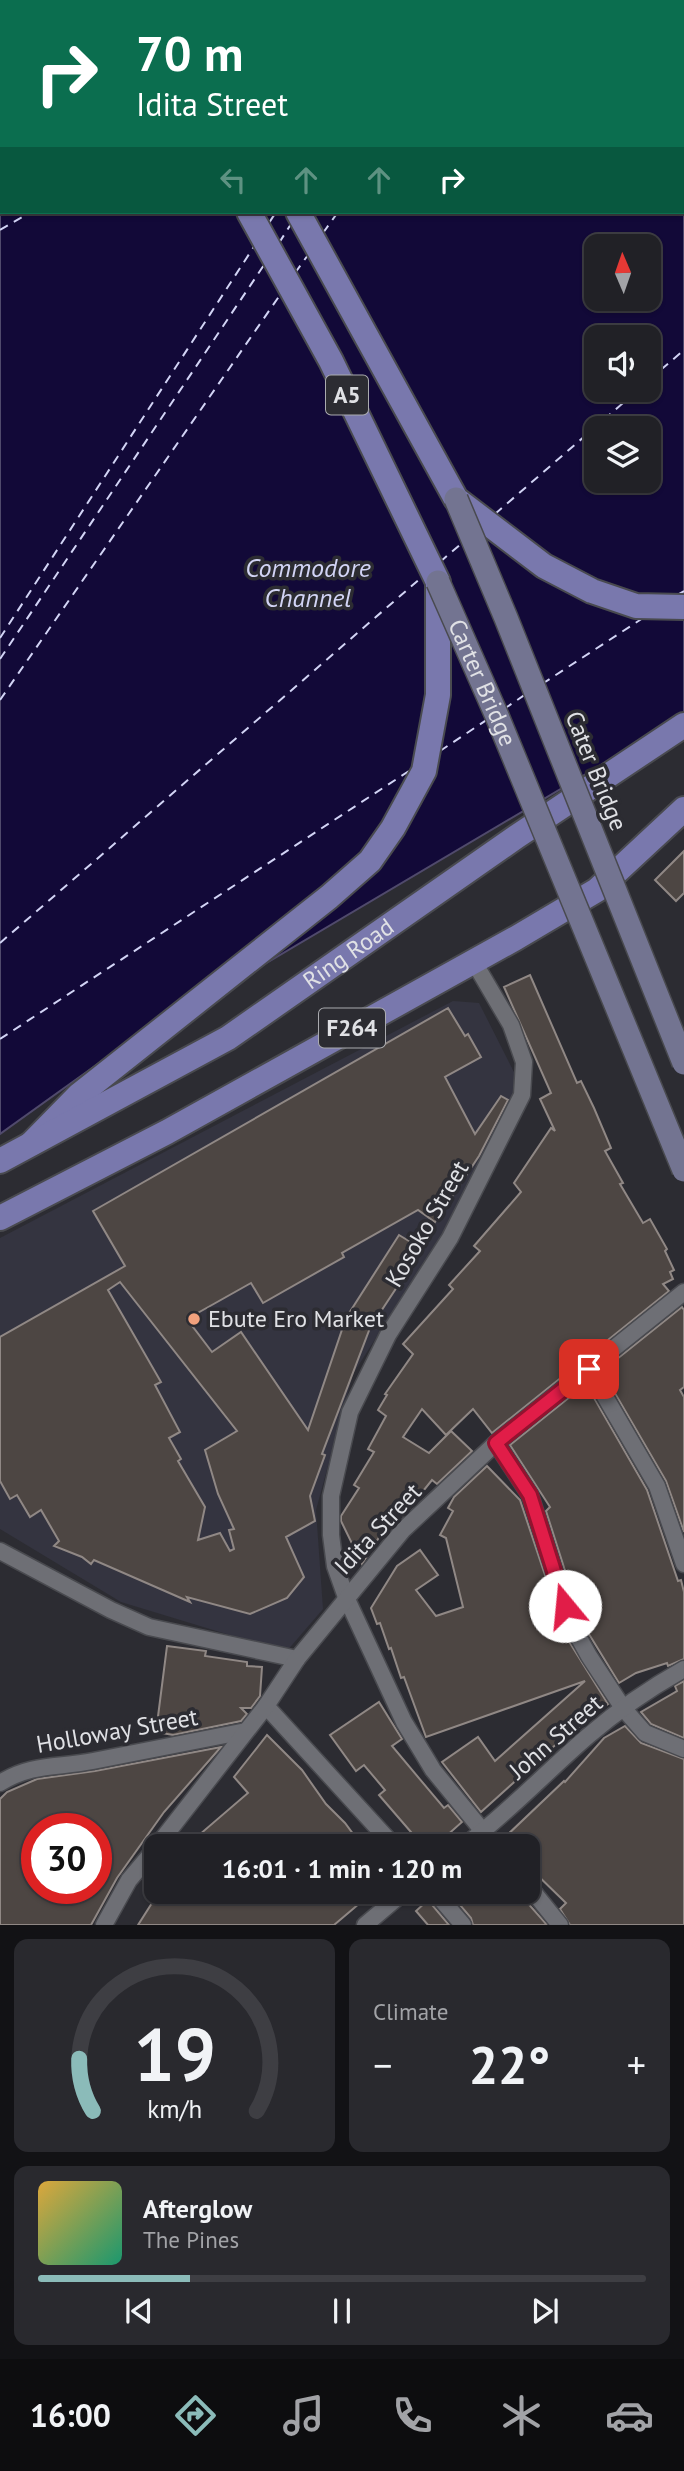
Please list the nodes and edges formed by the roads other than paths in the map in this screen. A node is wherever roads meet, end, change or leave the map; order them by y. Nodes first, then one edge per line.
1 (250, 214) edge
2 (299, 214) edge
3 (456, 499) junction
4 (438, 582) junction
5 (684, 607) edge
6 (684, 725) edge
7 (684, 809) edge
8 (474, 962) junction
9 (684, 1063) edge
10 (32, 1143) junction
11 (0, 1161) edge
12 (684, 1170) edge
13 (0, 1218) edge
14 (684, 1292) edge
15 (589, 1369) junction
16 (496, 1443) junction
17 (0, 1551) edge
18 (684, 1564) edge
19 (346, 1597) junction
20 (297, 1659) junction
21 (684, 1669) edge
22 (266, 1706) junction
23 (623, 1708) junction
24 (246, 1731) junction
25 (684, 1749) edge
26 (0, 1783) edge
27 (483, 1832) junction
28 (167, 1834) edge
29 (383, 1834) edge
30 (480, 1834) edge
31 (144, 1862) edge
32 (540, 1900) edge
33 (390, 1904) edge
34 (445, 1904) edge
35 (104, 1925) edge
36 (365, 1925) edge
37 (463, 1925) edge
38 (560, 1925) edge

1 - 4 main road, Carter Bridge / A5
2 - 3 main road, A5
3 - 5 main road
3 - 9 main road, Cater Bridge / A5, bridge
4 - 10 main road
4 - 12 main road, Carter Bridge / A5, bridge
6 - 10 main road, Ring Road / F264
7 - 8 main road, F264
8 - 13 main road, F264
8 - 19 street, Kosoko Street
10 - 11 main road, Ring Road / F264
14 - 15 street, Idita Street
15 - 16 street, Idita Street
15 - 18 street
16 - 19 street, Idita Street
16 - 23 street
17 - 20 street
19 - 20 street, Idita Street
19 - 27 street, Kosoko Street
20 - 22 street, Idita Street
21 - 23 street, John Street
22 - 24 street, Idita Street
22 - 29 street
23 - 25 street
23 - 27 street, John Street
24 - 26 street, Holloway Street
24 - 28 street, Idita Street
27 - 30 street, John Street
31 - 35 street, Idita Street
32 - 38 street
33 - 36 street
34 - 37 street

